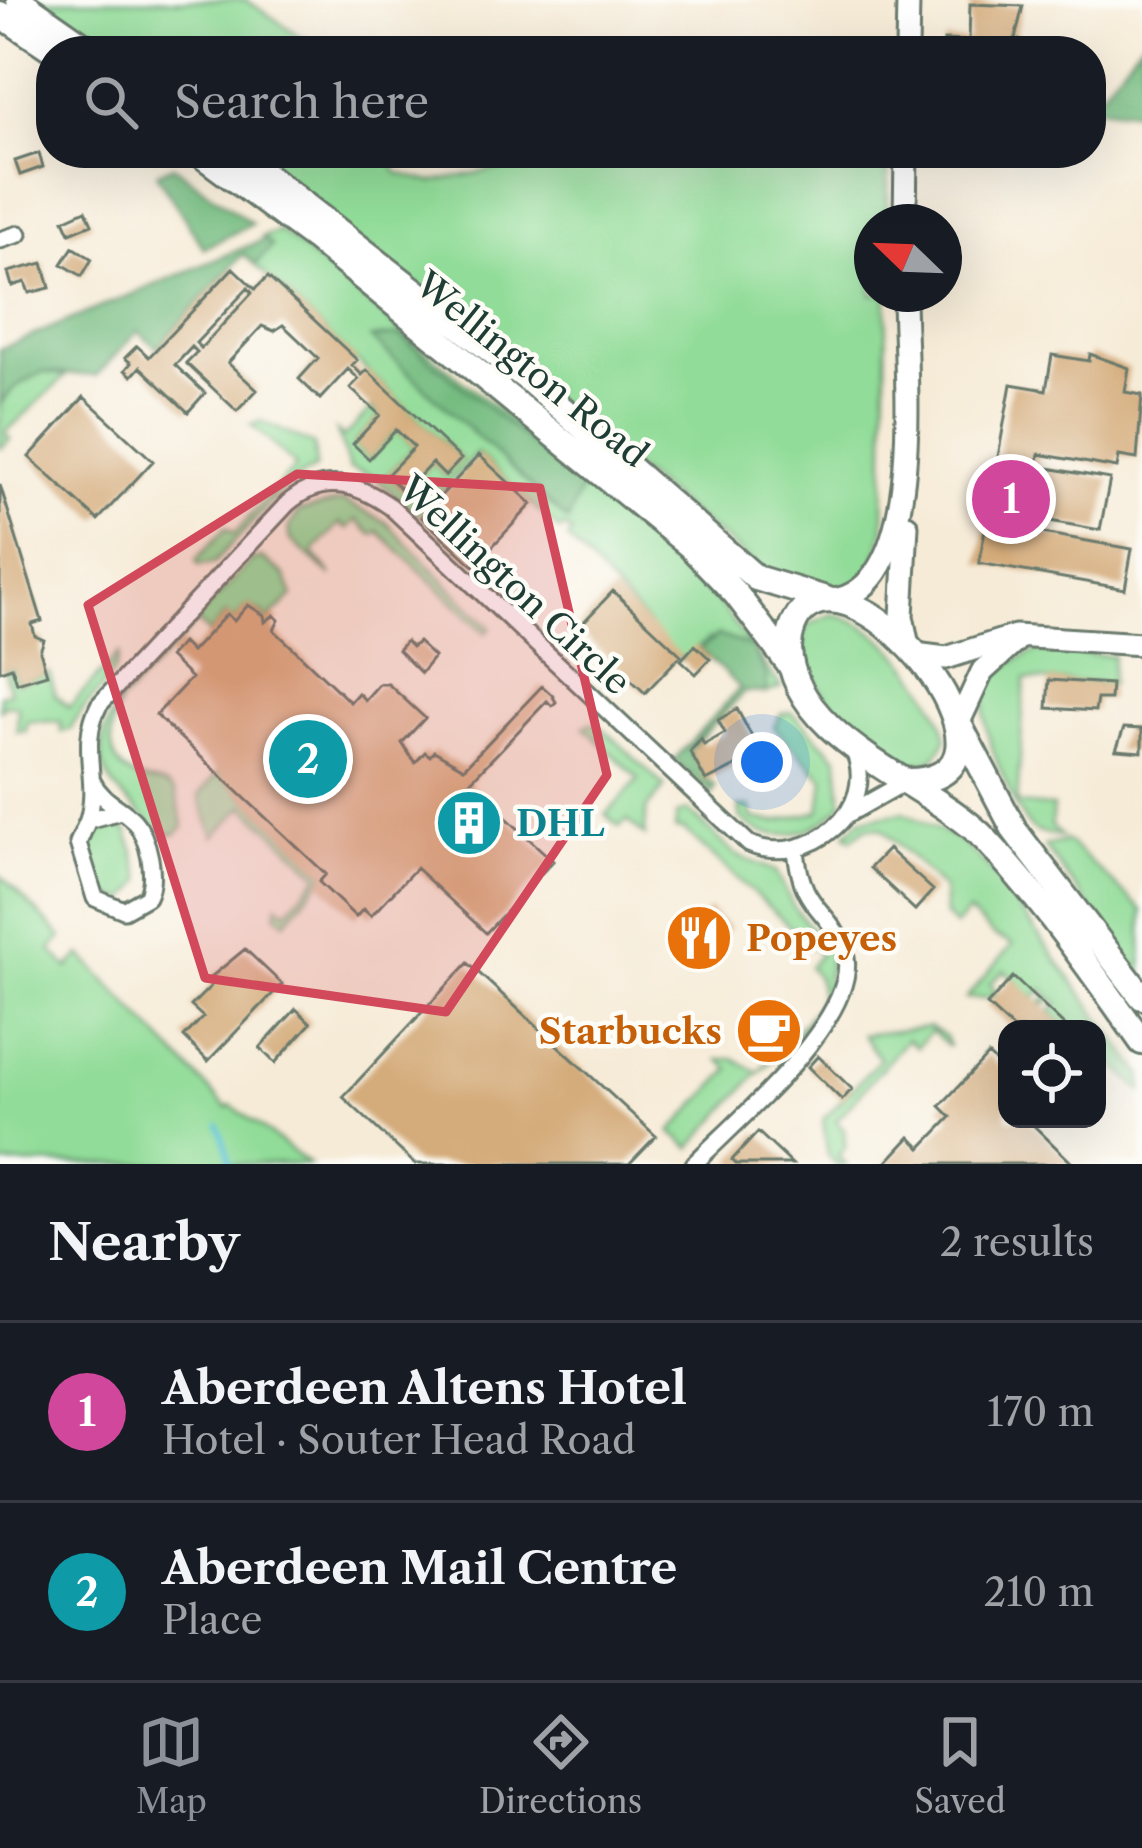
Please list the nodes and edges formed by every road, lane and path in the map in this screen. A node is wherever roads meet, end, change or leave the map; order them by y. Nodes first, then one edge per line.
1 (19, 0) edge
2 (908, 0) edge
3 (0, 14) edge
4 (71, 36) edge
5 (907, 36) edge
6 (36, 38) edge
7 (219, 168) edge
8 (257, 168) edge
9 (906, 168) edge
10 (905, 204) edge
11 (19, 234) dead end
12 (0, 240) edge
13 (904, 312) edge
14 (902, 496) junction
15 (831, 600) junction
16 (1026, 637) junction
17 (1142, 644) edge
18 (911, 650) junction
19 (793, 670) junction
20 (960, 724) junction
21 (851, 745) junction
22 (91, 778) junction
23 (908, 782) junction
24 (117, 812) junction
25 (848, 814) junction
26 (88, 820) junction
27 (796, 850) junction
28 (1142, 997) edge
29 (1142, 1042) edge
30 (694, 1164) edge

1 - 4 main road
2 - 5 street
3 - 6 main road
7 - 19 main road, Wellington Road
8 - 15 main road, Wellington Road
9 - 10 street
11 - 12 street
13 - 14 street
14 - 15 street
14 - 18 street
15 - 18 main road, Wellington Road
15 - 19 main road
16 - 17 street
16 - 18 street
16 - 20 street
18 - 20 main road
19 - 21 main road, Wellington Road
20 - 23 main road
20 - 28 main road
21 - 23 main road, Wellington Road
21 - 25 street
22 - 24 street
22 - 26 street, Wellington Circle
22 - 27 street, Wellington Circle
23 - 25 street
23 - 29 main road
24 - 26 street
24 - 26 street
25 - 27 street
27 - 30 street

